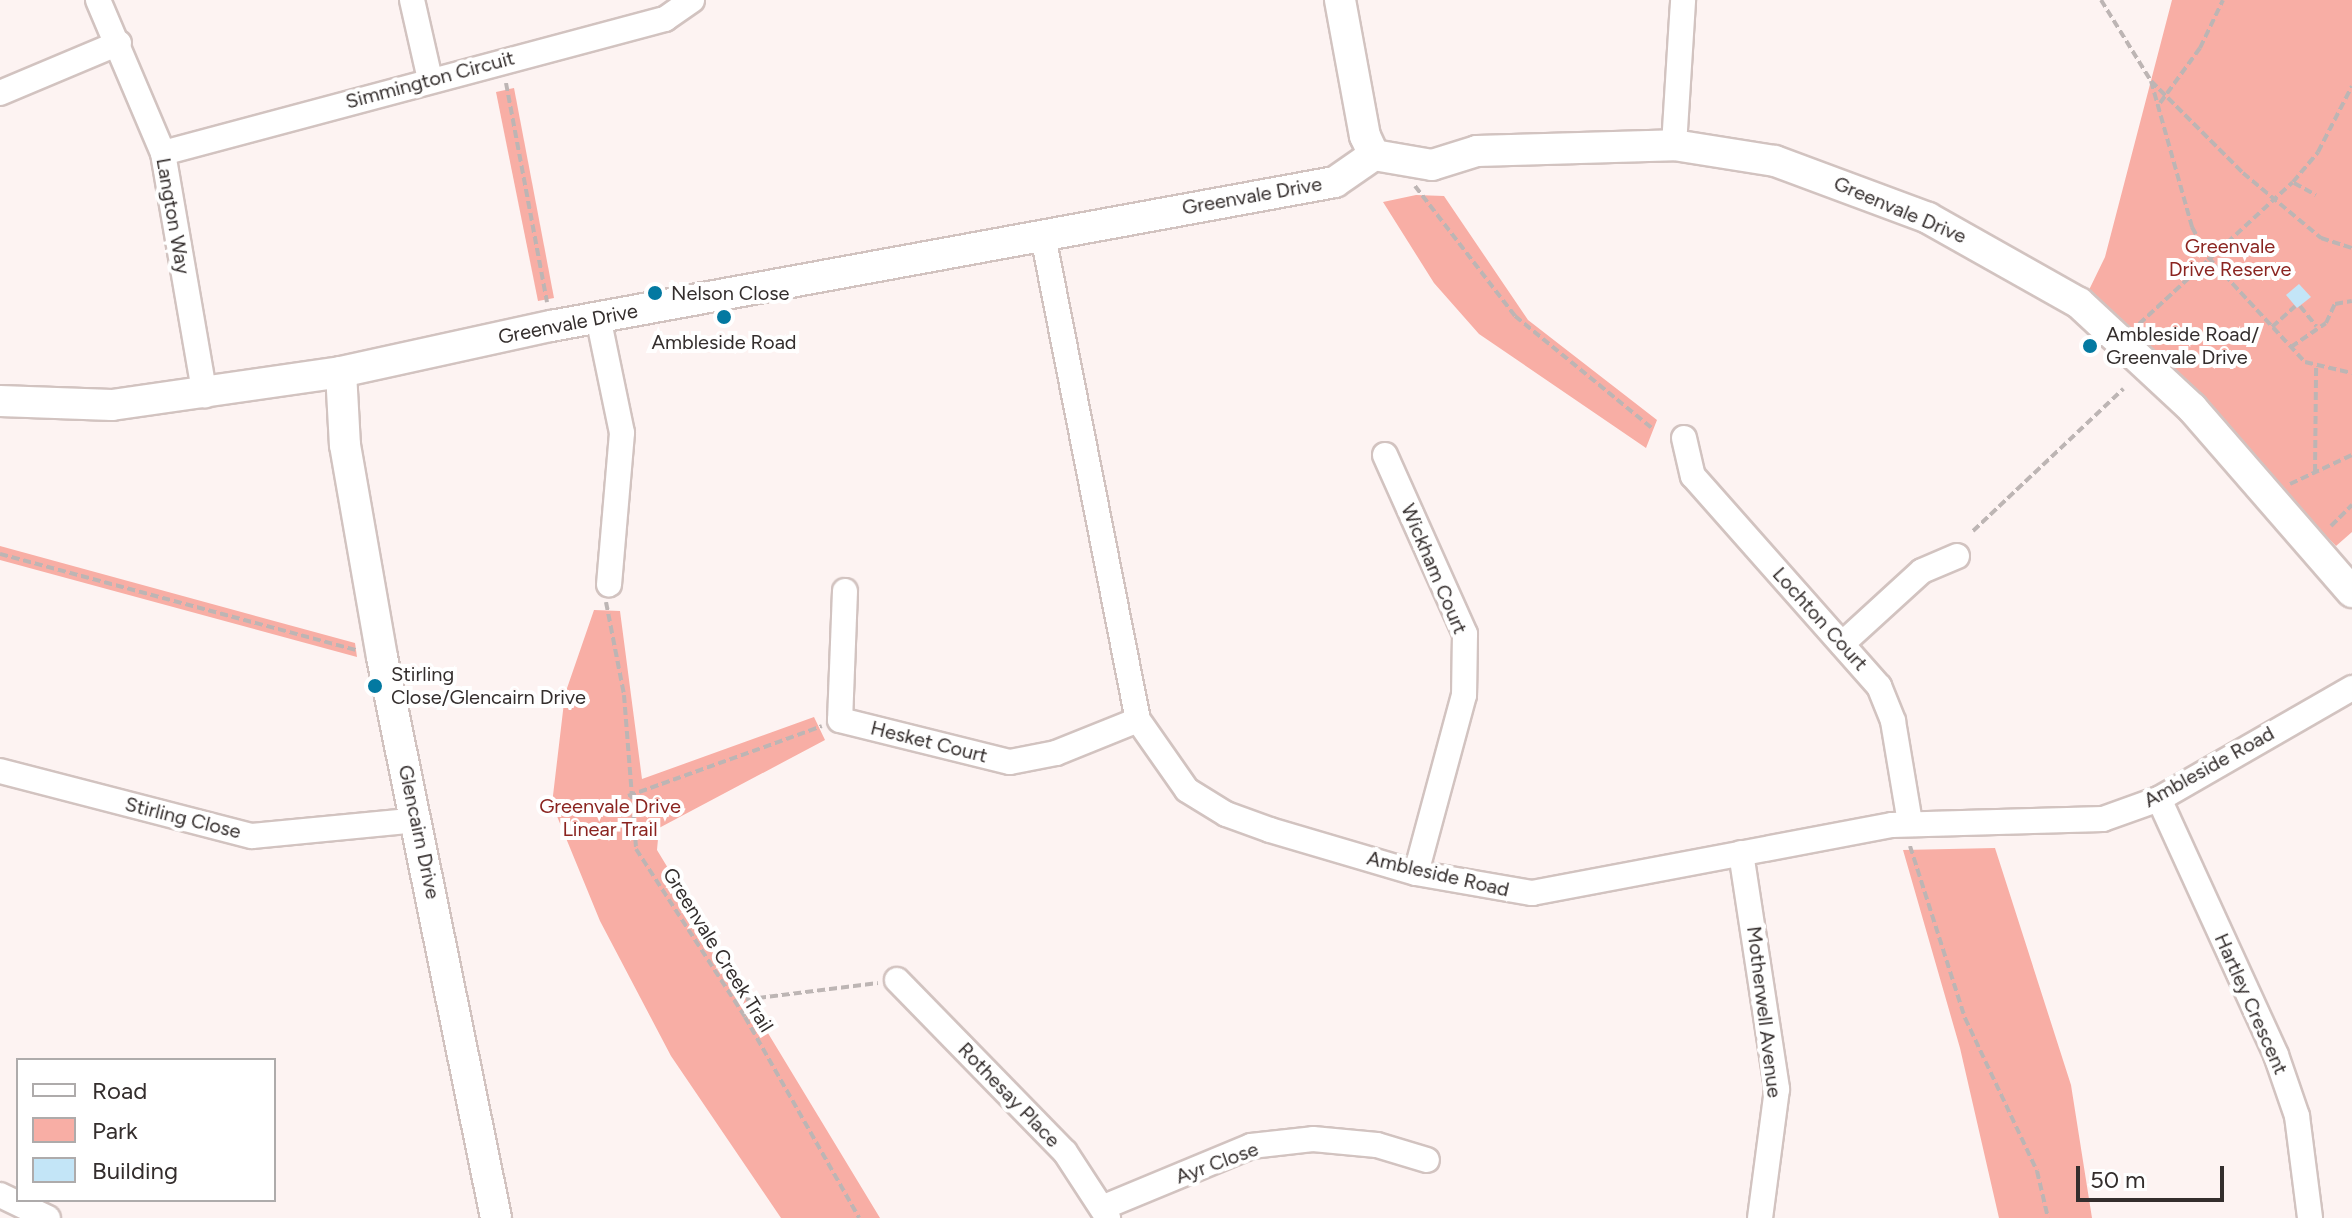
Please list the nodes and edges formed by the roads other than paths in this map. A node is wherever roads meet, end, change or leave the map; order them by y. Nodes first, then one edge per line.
1 (98, 0) edge
2 (412, 0) edge
3 (692, 0) edge
4 (1340, 0) edge
5 (1683, 0) edge
6 (119, 43) junction
7 (430, 79) junction
8 (0, 93) edge
9 (1674, 145) junction
10 (163, 153) junction
11 (1374, 155) junction
12 (1043, 236) junction
13 (598, 317) junction
14 (331, 374) junction
15 (205, 395) junction
16 (0, 401) edge
17 (1684, 438) dead end
18 (1385, 455) dead end
19 (1957, 556) dead end
20 (609, 584) road end
21 (845, 591) dead end
22 (2352, 592) edge
23 (1842, 644) junction
24 (2347, 687) edge
25 (1138, 720) junction
26 (0, 771) edge
27 (2159, 799) junction
28 (417, 820) junction
29 (1908, 830) junction
30 (1741, 853) junction
31 (1416, 873) junction
32 (897, 980) road end
33 (1427, 1160) dead end
34 (0, 1195) edge
35 (1106, 1212) edge
36 (48, 1218) edge
37 (496, 1218) edge
38 (1760, 1218) edge
39 (2310, 1218) edge

1 - 6 street, Langton Way
2 - 7 street
3 - 7 street, Simmington Circuit
4 - 11 street
5 - 9 street
6 - 8 street
6 - 10 street, Langton Way
7 - 10 street, Simmington Circuit
9 - 11 street, Greenvale Drive
9 - 22 street, Greenvale Drive
10 - 15 street, Langton Way
11 - 12 street, Greenvale Drive
12 - 13 street, Greenvale Drive
12 - 25 street, Ambleside Road
13 - 14 street, Greenvale Drive
13 - 20 street
14 - 15 street, Greenvale Drive
14 - 28 street, Glencairn Drive
15 - 16 street, Greenvale Drive
17 - 23 street, Lochton Court
18 - 31 street, Wickham Court
19 - 23 street
21 - 25 street, Hesket Court
23 - 29 street, Lochton Court
24 - 27 street, Ambleside Road
25 - 31 street, Ambleside Road
26 - 28 street, Stirling Close
27 - 29 street, Ambleside Road
27 - 39 street, Hartley Crescent
28 - 37 street, Glencairn Drive
29 - 30 street, Ambleside Road
30 - 31 street, Ambleside Road
30 - 38 street, Motherwell Avenue
32 - 35 street, Rothesay Place
33 - 35 street, Ayr Close
34 - 36 street

